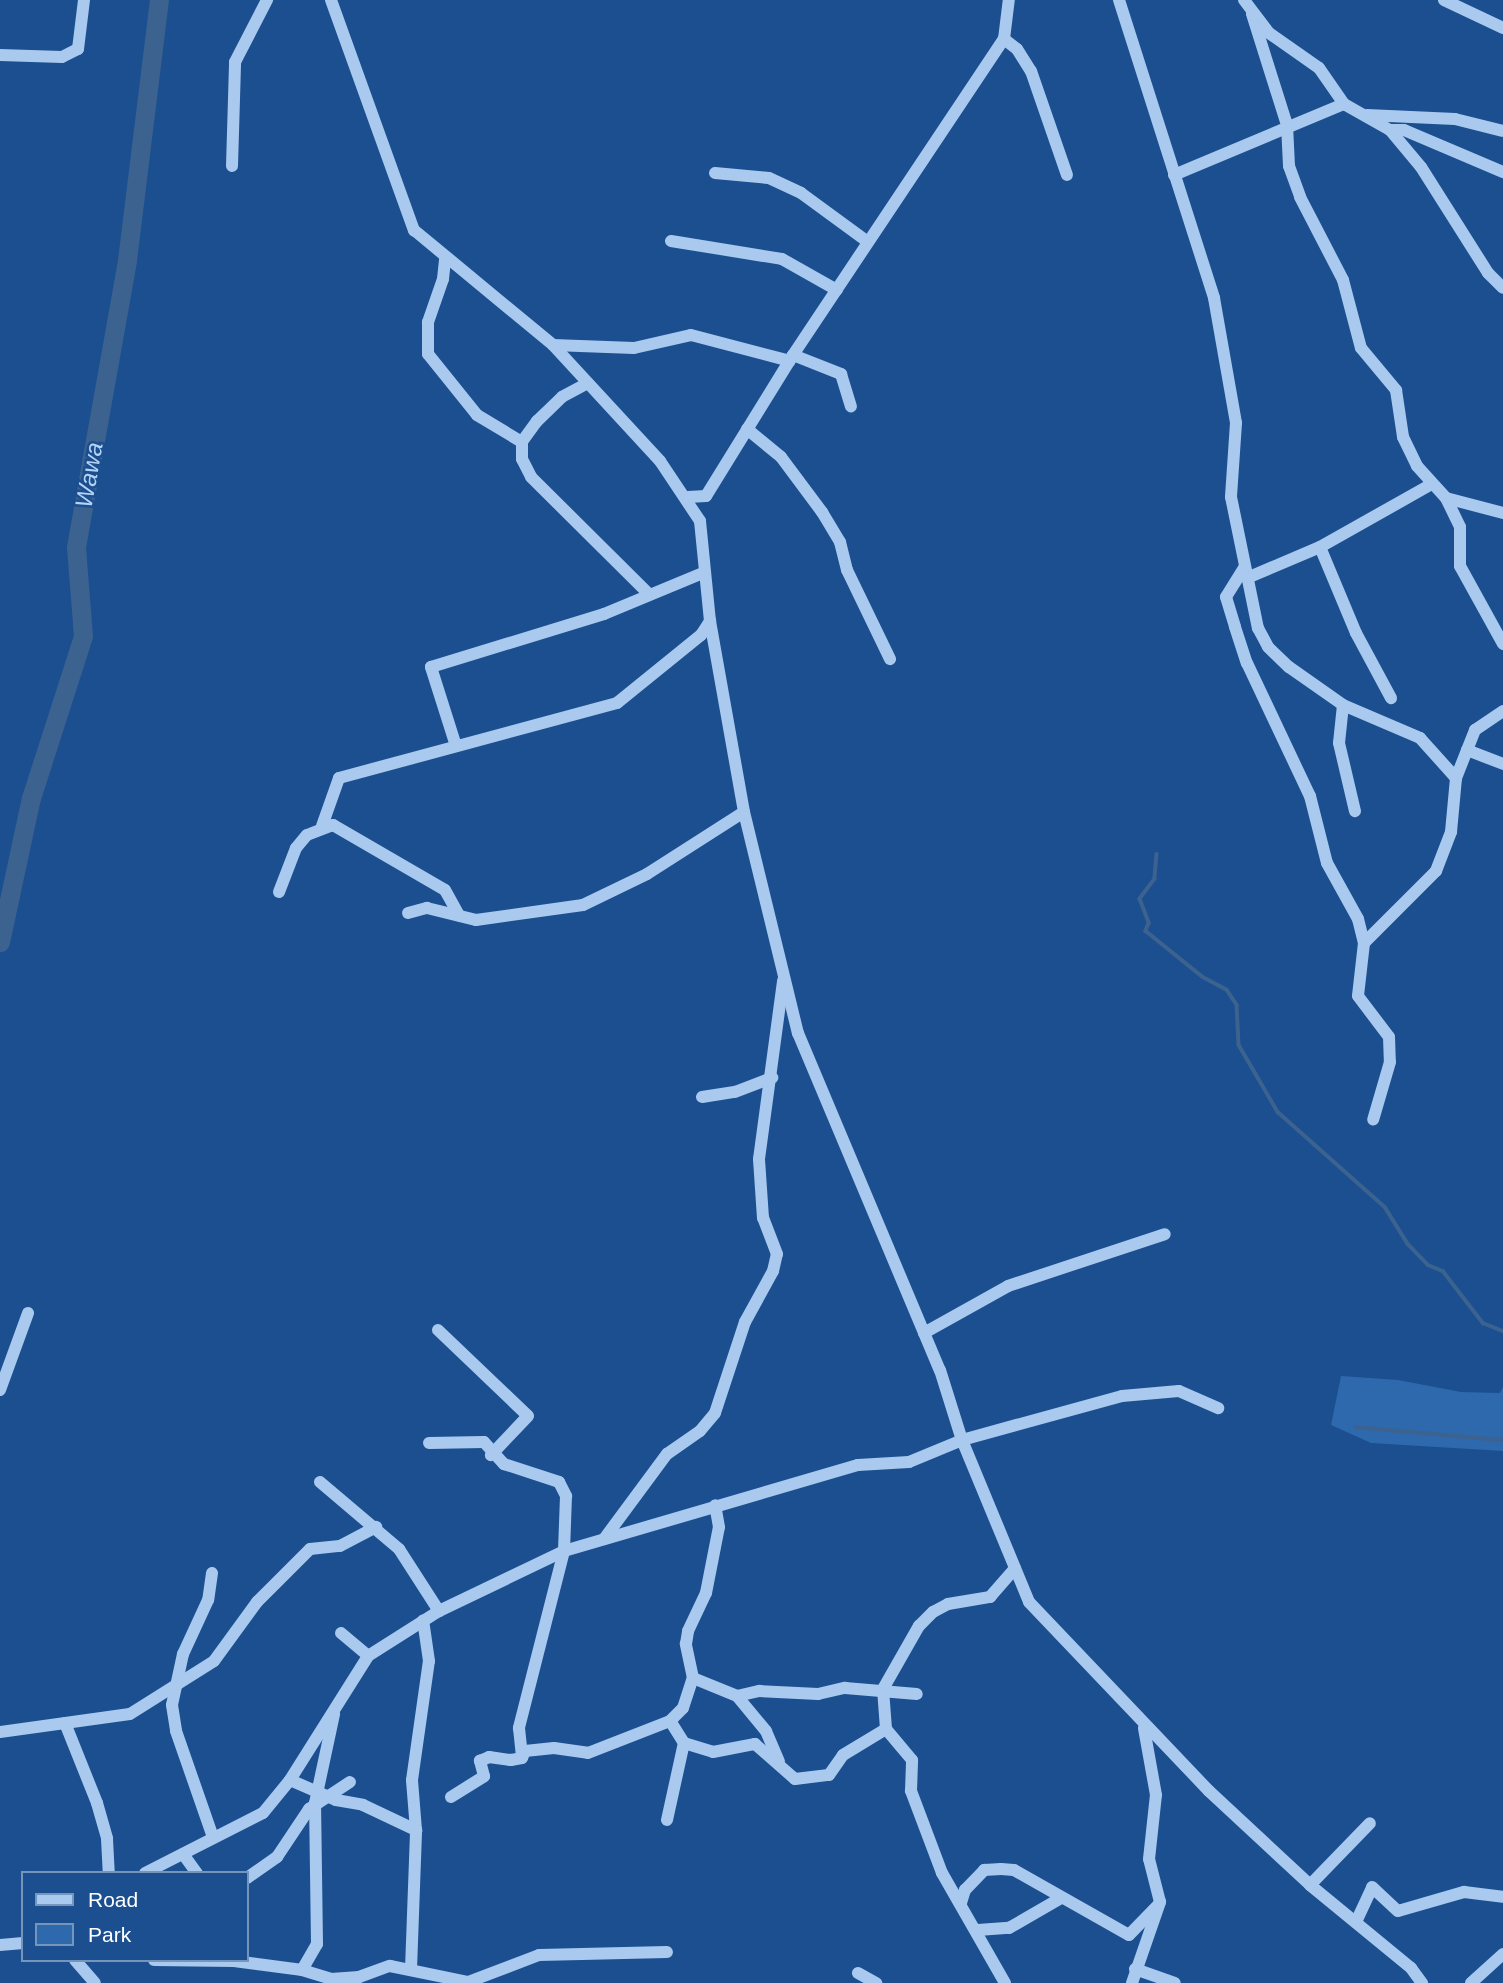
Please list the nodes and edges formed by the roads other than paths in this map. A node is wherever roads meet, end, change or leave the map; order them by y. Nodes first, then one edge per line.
1 (84, 0) edge
2 (267, 0) edge
3 (331, 0) edge
4 (1009, 0) edge
5 (1119, 0) edge
6 (1244, 0) edge
7 (1444, 0) edge
8 (1252, 14) junction
9 (1503, 28) edge
10 (1004, 39) junction
11 (0, 55) edge
12 (1344, 104) junction
13 (1367, 115) junction
14 (1287, 125) junction
15 (1390, 130) junction
16 (1503, 131) edge
17 (232, 166) dead end
18 (1503, 172) edge
19 (715, 173) dead end
20 (1067, 175) dead end
21 (1174, 175) junction
22 (671, 241) dead end
23 (868, 242) junction
24 (445, 260) junction
25 (1503, 288) edge
26 (837, 290) junction
27 (553, 345) junction
28 (792, 358) junction
29 (586, 384) junction
30 (850, 407) dead end
31 (747, 429) junction
32 (522, 442) junction
33 (1430, 485) junction
34 (706, 496) junction
35 (688, 497) junction
36 (1446, 498) junction
37 (1503, 513) edge
38 (700, 522) junction
39 (1320, 547) junction
40 (703, 573) junction
41 (1245, 573) junction
42 (649, 594) junction
43 (710, 621) junction
44 (1503, 645) edge
45 (890, 659) dead end
46 (1391, 698) dead end
47 (1343, 705) junction
48 (1503, 711) edge
49 (456, 746) junction
50 (1467, 750) junction
51 (1503, 764) edge
52 (1455, 778) junction
53 (1355, 811) dead end
54 (744, 812) junction
55 (322, 826) junction
56 (279, 892) dead end
57 (408, 914) dead end
58 (459, 915) junction
59 (1364, 943) junction
60 (784, 975) junction
61 (772, 1077) junction
62 (702, 1097) dead end
63 (1373, 1120) dead end
64 (1165, 1234) dead end
65 (28, 1313) dead end
66 (438, 1330) dead end
67 (924, 1333) junction
68 (0, 1390) edge
69 (1218, 1408) dead end
70 (962, 1440) junction
71 (429, 1443) dead end
72 (491, 1455) junction
73 (320, 1482) dead end
74 (715, 1505) junction
75 (376, 1527) junction
76 (603, 1539) junction
77 (564, 1551) junction
78 (1015, 1568) junction
79 (212, 1573) dead end
80 (439, 1611) junction
81 (423, 1620) junction
82 (341, 1633) dead end
83 (368, 1656) junction
84 (693, 1678) junction
85 (174, 1689) junction
86 (883, 1689) junction
87 (917, 1694) dead end
88 (737, 1696) junction
89 (334, 1710) junction
90 (670, 1721) junction
91 (65, 1723) junction
92 (1144, 1727) junction
93 (886, 1729) junction
94 (0, 1732) edge
95 (684, 1743) junction
96 (1160, 1743) junction
97 (522, 1758) junction
98 (1151, 1763) junction
99 (782, 1768) junction
100 (290, 1780) junction
101 (351, 1782) dead end
102 (320, 1797) junction
103 (451, 1797) dead end
104 (667, 1819) dead end
105 (1370, 1823) dead end
106 (416, 1830) junction
107 (213, 1837) junction
108 (183, 1854) junction
109 (109, 1871) edge
110 (149, 1871) edge
111 (196, 1871) edge
112 (248, 1877) edge
113 (1310, 1885) junction
114 (1503, 1897) edge
115 (1061, 1898) junction
116 (1160, 1902) junction
117 (961, 1903) junction
118 (1356, 1922) junction
119 (978, 1930) junction
120 (21, 1943) edge
121 (0, 1945) edge
122 (667, 1952) dead end
123 (1503, 1954) edge
124 (77, 1962) edge
125 (242, 1962) edge
126 (411, 1969) junction
127 (1135, 1969) junction
128 (302, 1970) junction
129 (858, 1973) dead end
130 (95, 1983) edge
131 (876, 1983) edge
132 (1005, 1983) edge
133 (1132, 1983) edge
134 (1175, 1983) edge
135 (1422, 1983) edge
136 (1471, 1983) edge

1 - 11 street
2 - 17 street
3 - 24 street
4 - 10 street
5 - 21 street
6 - 8 street
7 - 9 street
8 - 12 street
8 - 14 street
10 - 20 street
10 - 23 street
12 - 13 street
12 - 14 street
13 - 15 street
13 - 16 street
14 - 21 street
14 - 33 street
15 - 18 street
15 - 25 street
19 - 23 street
21 - 41 street
22 - 26 street
23 - 26 street
24 - 27 street
24 - 32 street
26 - 28 street
27 - 28 street
27 - 29 street
28 - 30 street
28 - 31 street
29 - 32 street
29 - 35 street
31 - 34 street
31 - 45 street
32 - 42 street
33 - 36 street
33 - 39 street
34 - 35 street
34 - 38 street
35 - 38 street
36 - 37 street
36 - 44 street
38 - 40 street
39 - 41 street
39 - 46 street
40 - 42 street
40 - 43 street
41 - 47 street
41 - 59 street
42 - 49 street
43 - 49 street
43 - 54 street
47 - 52 street
47 - 53 street
48 - 50 street
49 - 55 street
50 - 51 street
50 - 52 street
52 - 59 street
54 - 58 street
54 - 60 street
55 - 56 street
55 - 58 street
57 - 58 street
59 - 63 street
60 - 61 street
60 - 67 street
61 - 62 street
61 - 76 street
64 - 67 street
65 - 68 street
66 - 72 street
67 - 70 street
69 - 70 street
70 - 74 street
70 - 78 street
71 - 72 street
72 - 77 street
73 - 75 street
74 - 76 street
74 - 84 street
75 - 80 street
75 - 85 street
76 - 77 street
77 - 80 street
77 - 97 street
78 - 86 street
78 - 92 street
79 - 85 street
80 - 81 street
81 - 83 street
81 - 106 street
82 - 83 street
83 - 89 street
84 - 88 street
84 - 90 street
85 - 91 street
85 - 107 street
86 - 87 street
86 - 88 street
86 - 93 street
88 - 99 street
89 - 100 street
89 - 102 street
90 - 95 street
90 - 97 street
91 - 94 street
91 - 109 street
92 - 96 street
92 - 98 street
93 - 99 street
93 - 117 street
95 - 99 street
95 - 104 street
96 - 98 street
96 - 113 street
97 - 103 street
98 - 116 street
100 - 102 street
100 - 107 street
101 - 102 street
102 - 106 street
102 - 112 street
102 - 128 street
105 - 113 street
106 - 126 street
107 - 108 street
108 - 110 street
108 - 111 street
113 - 118 street
114 - 118 street
115 - 116 street
115 - 117 street
115 - 119 street
116 - 127 street
117 - 119 street
118 - 135 street
119 - 132 street
120 - 121 street
122 - 126 street
123 - 136 street
124 - 130 street
125 - 128 street
126 - 128 street
127 - 133 street
127 - 134 street
129 - 131 street

